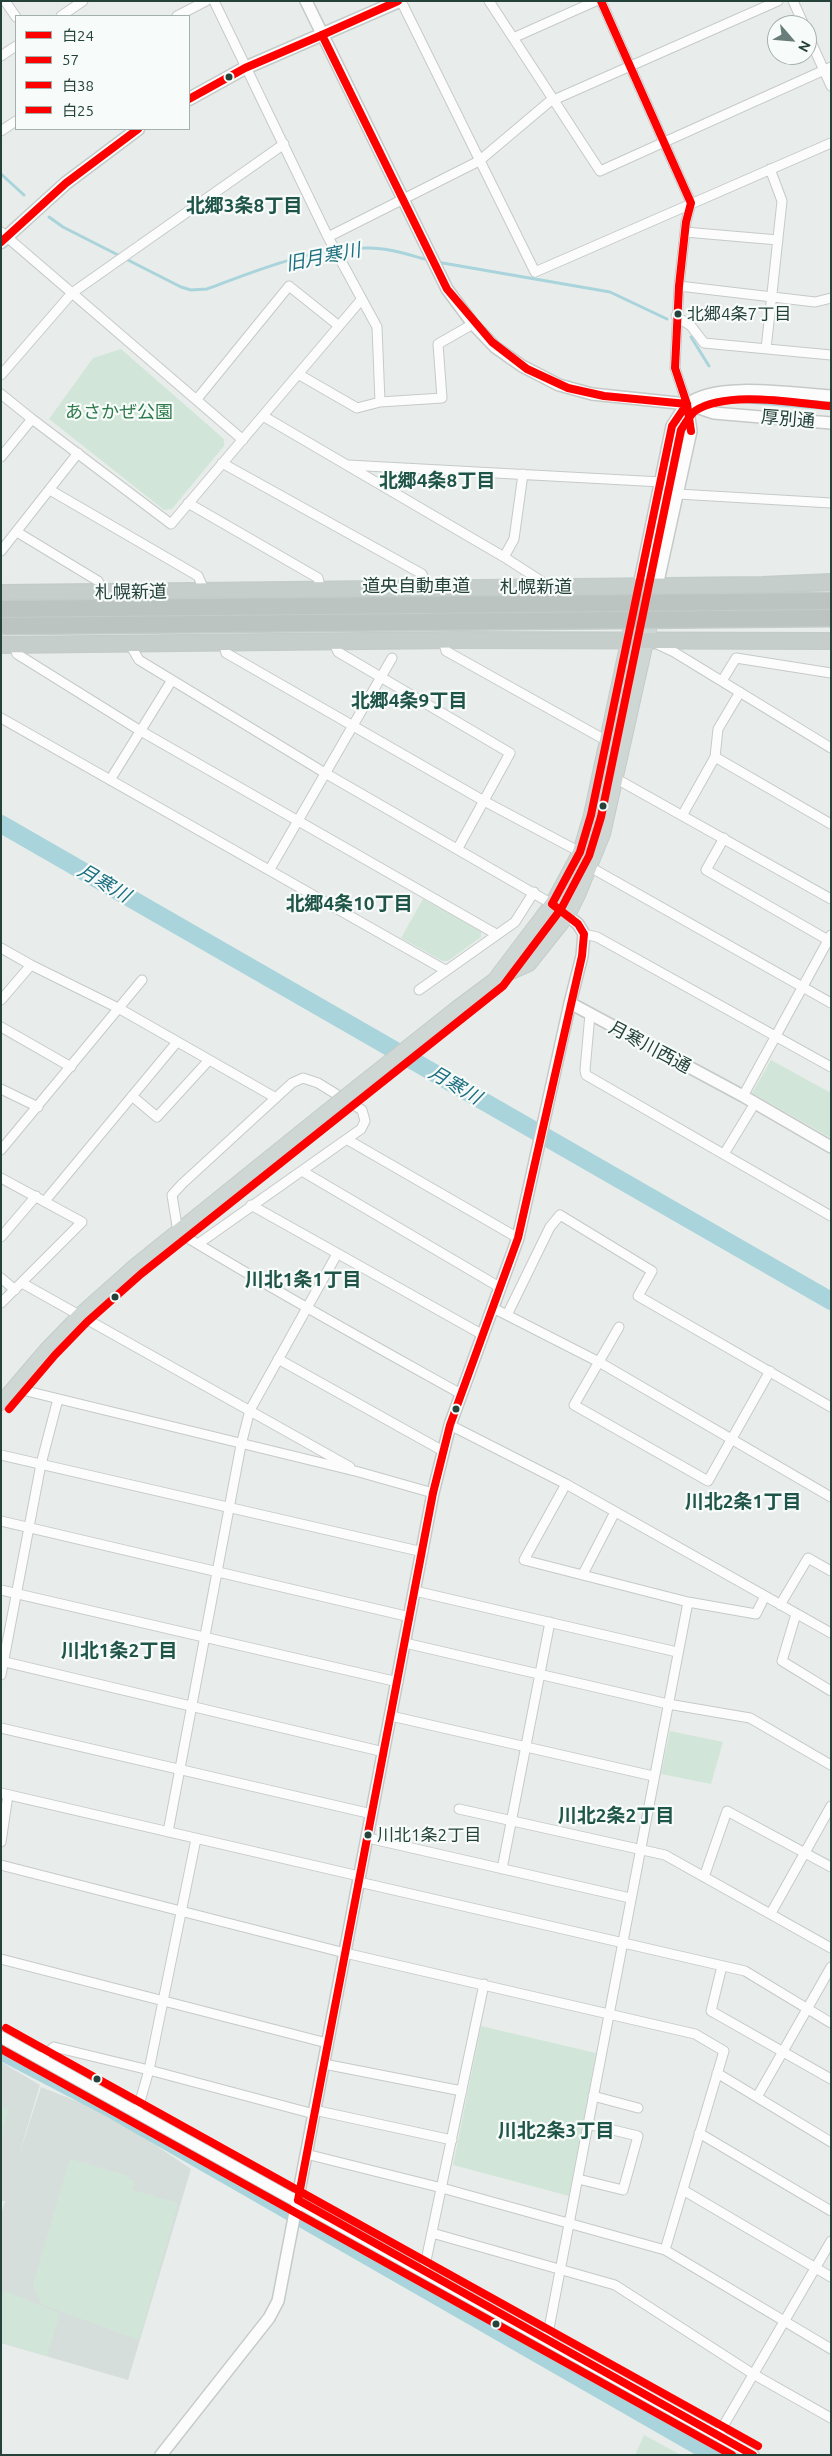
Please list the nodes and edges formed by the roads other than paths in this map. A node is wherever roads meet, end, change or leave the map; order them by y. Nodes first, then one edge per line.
1 (5, 1) edge
2 (83, 1) edge
3 (206, 1) edge
4 (214, 1) edge
5 (306, 1) edge
6 (400, 1) edge
7 (489, 1) edge
8 (596, 1) edge
9 (601, 1) edge
10 (778, 1) edge
11 (793, 1) edge
12 (15, 15) edge
13 (62, 15) edge
14 (179, 15) edge
15 (799, 15) edge
16 (322, 35) junction
17 (513, 38) junction
18 (15, 47) edge
19 (817, 50) edge
20 (1, 56) edge
21 (630, 67) junction
22 (245, 68) junction
23 (827, 68) edge
24 (831, 86) edge
25 (190, 98) edge
26 (555, 100) junction
27 (15, 121) edge
28 (137, 130) edge
29 (1, 132) edge
30 (663, 141) junction
31 (831, 143) edge
32 (284, 144) junction
33 (479, 161) junction
34 (770, 169) junction
35 (403, 199) junction
36 (691, 203) junction
37 (685, 232) junction
38 (3, 237) edge
39 (328, 237) junction
40 (778, 240) junction
41 (679, 286) junction
42 (72, 293) junction
43 (772, 296) junction
44 (361, 300) junction
45 (830, 301) edge
46 (676, 316) junction
47 (473, 324) junction
48 (338, 326) junction
49 (766, 349) junction
50 (831, 355) edge
51 (298, 374) junction
52 (1, 375) edge
53 (1, 394) edge
54 (831, 396) edge
55 (197, 399) junction
56 (380, 402) junction
57 (688, 404) junction
58 (264, 416) junction
59 (32, 419) junction
60 (831, 423) edge
61 (243, 440) junction
62 (78, 453) junction
63 (1, 457) edge
64 (222, 464) junction
65 (346, 465) junction
66 (523, 474) junction
67 (661, 482) junction
68 (679, 489) junction
69 (50, 490) junction
70 (188, 503) junction
71 (831, 503) edge
72 (17, 532) junction
73 (1, 551) edge
74 (504, 557) junction
75 (831, 582) edge
76 (639, 586) junction
77 (657, 586) junction
78 (428, 588) junction
79 (552, 588) junction
80 (204, 590) junction
81 (321, 590) junction
82 (103, 592) junction
83 (1, 593) edge
84 (831, 601) edge
85 (1, 609) edge
86 (831, 618) edge
87 (1, 626) edge
88 (443, 640) junction
89 (647, 640) junction
90 (333, 641) junction
91 (831, 641) edge
92 (223, 642) junction
93 (628, 642) junction
94 (129, 643) junction
95 (7, 644) edge
96 (392, 658) dead end
97 (831, 673) edge
98 (381, 677) junction
99 (172, 680) junction
100 (722, 681) junction
101 (740, 692) junction
102 (1, 718) edge
103 (352, 727) junction
104 (139, 730) junction
105 (607, 741) junction
106 (831, 748) edge
107 (715, 757) junction
108 (325, 773) junction
109 (616, 778) junction
110 (110, 780) junction
111 (484, 801) junction
112 (682, 814) junction
113 (298, 820) junction
114 (831, 824) edge
115 (724, 838) junction
116 (458, 848) junction
117 (580, 852) junction
118 (590, 867) junction
119 (270, 869) junction
120 (534, 892) junction
121 (831, 900) edge
122 (552, 904) junction
123 (568, 915) junction
124 (496, 934) junction
125 (584, 934) junction
126 (829, 937) edge
127 (1, 948) edge
128 (31, 965) junction
129 (445, 970) junction
130 (496, 979) junction
131 (142, 980) dead end
132 (802, 987) junction
133 (419, 990) dead end
134 (2, 999) edge
135 (570, 1003) junction
136 (831, 1003) edge
137 (120, 1009) junction
138 (590, 1014) junction
139 (1, 1027) edge
140 (776, 1037) junction
141 (177, 1042) junction
142 (210, 1060) junction
143 (71, 1067) junction
144 (831, 1068) edge
145 (1, 1089) edge
146 (132, 1096) junction
147 (742, 1096) junction
148 (276, 1098) junction
149 (755, 1103) junction
150 (38, 1107) junction
151 (348, 1140) junction
152 (831, 1147) edge
153 (1, 1150) edge
154 (724, 1154) junction
155 (302, 1171) junction
156 (1, 1178) edge
157 (40, 1199) junction
158 (251, 1205) junction
159 (831, 1216) edge
160 (178, 1232) junction
161 (1, 1237) edge
162 (518, 1238) junction
163 (198, 1244) junction
164 (337, 1254) junction
165 (1, 1278) edge
166 (22, 1283) junction
167 (501, 1288) junction
168 (14, 1290) junction
169 (1, 1303) edge
170 (306, 1308) junction
171 (493, 1308) junction
172 (80, 1315) junction
173 (506, 1315) junction
174 (619, 1327) dead end
175 (482, 1335) junction
176 (278, 1359) junction
177 (599, 1362) junction
178 (770, 1372) junction
179 (14, 1388) junction
180 (461, 1394) junction
181 (58, 1399) junction
182 (1, 1403) edge
183 (831, 1407) edge
184 (250, 1410) junction
185 (450, 1426) junction
186 (731, 1439) junction
187 (241, 1445) junction
188 (443, 1451) junction
189 (1, 1455) edge
190 (41, 1464) junction
191 (359, 1472) junction
192 (566, 1484) junction
193 (433, 1492) junction
194 (831, 1497) edge
195 (230, 1508) junction
196 (615, 1512) junction
197 (1, 1521) edge
198 (30, 1528) junction
199 (423, 1552) junction
200 (831, 1571) edge
201 (218, 1572) junction
202 (583, 1574) junction
203 (1, 1590) edge
204 (415, 1591) junction
205 (17, 1594) junction
206 (765, 1596) junction
207 (688, 1602) junction
208 (780, 1605) junction
209 (796, 1614) junction
210 (410, 1617) junction
211 (550, 1622) junction
212 (831, 1634) edge
213 (205, 1638) junction
214 (405, 1643) junction
215 (677, 1652) junction
216 (3, 1661) edge
217 (540, 1674) junction
218 (1, 1675) edge
219 (398, 1682) junction
220 (831, 1691) edge
221 (668, 1704) junction
222 (192, 1707) junction
223 (391, 1716) junction
224 (1, 1728) edge
225 (524, 1746) junction
226 (384, 1752) junction
227 (831, 1765) edge
228 (181, 1770) junction
229 (653, 1776) junction
230 (4, 1794) edge
231 (831, 1806) edge
232 (459, 1809) dead end
233 (372, 1814) junction
234 (512, 1820) junction
235 (168, 1832) junction
236 (368, 1838) junction
237 (196, 1839) junction
238 (1, 1842) edge
239 (641, 1849) junction
240 (805, 1853) junction
241 (1, 1865) edge
242 (831, 1868) edge
243 (502, 1869) junction
244 (704, 1877) junction
245 (359, 1879) junction
246 (630, 1898) junction
247 (180, 1911) junction
248 (771, 1914) junction
249 (622, 1944) junction
250 (831, 1948) edge
251 (345, 1953) junction
252 (1, 1959) edge
253 (722, 1966) junction
254 (831, 1967) edge
255 (484, 1984) junction
256 (163, 1999) junction
257 (807, 2009) junction
258 (608, 2015) junction
259 (831, 2023) edge
260 (1, 2036) edge
261 (328, 2043) junction
262 (783, 2051) junction
263 (41, 2058) junction
264 (324, 2064) junction
265 (149, 2070) junction
266 (717, 2073) junction
267 (831, 2080) edge
268 (462, 2091) junction
269 (593, 2096) junction
270 (757, 2097) junction
271 (638, 2108) dead end
272 (137, 2112) junction
273 (314, 2112) junction
274 (588, 2124) junction
275 (700, 2133) junction
276 (452, 2140) junction
277 (831, 2142) edge
278 (306, 2154) junction
279 (578, 2179) junction
280 (442, 2188) junction
281 (683, 2190) junction
282 (297, 2204) junction
283 (831, 2211) edge
284 (567, 2225) junction
285 (432, 2233) junction
286 (831, 2241) edge
287 (665, 2250) junction
288 (816, 2268) junction
289 (562, 2269) junction
290 (424, 2270) junction
291 (831, 2277) edge
292 (785, 2322) junction
293 (547, 2339) junction
294 (831, 2349) edge
295 (753, 2374) junction
296 (831, 2418) edge
297 (718, 2435) junction
298 (161, 2455) edge
299 (753, 2455) edge

1 - 12 street
2 - 13 street
3 - 14 street
4 - 22 street
5 - 16 street
6 - 16 main road
6 - 33 street
7 - 17 street
8 - 17 street
9 - 21 street
10 - 21 street
11 - 15 street
16 - 22 main road
16 - 35 street
17 - 26 street
18 - 20 street
19 - 23 street
21 - 26 street
21 - 30 street
22 - 25 main road
22 - 32 street
23 - 24 street
23 - 30 street
26 - 30 street
26 - 33 street
27 - 29 street
28 - 38 main road
30 - 36 street
31 - 34 street
32 - 39 street
32 - 42 street
33 - 35 street
33 - 36 street
34 - 36 street
34 - 40 street
35 - 39 street
35 - 47 street
36 - 37 street
37 - 40 street
37 - 41 street
38 - 42 street
39 - 44 street
40 - 43 street
41 - 43 street
41 - 46 street
42 - 52 street
42 - 55 street
43 - 45 street
43 - 49 street
44 - 48 street
44 - 56 street
46 - 49 street
46 - 57 street
47 - 56 street
47 - 57 street
48 - 51 street
48 - 55 street
49 - 50 street
51 - 56 street
51 - 58 street
53 - 59 street
54 - 57 street, 厚別通
55 - 61 street
57 - 60 street, 厚別通
57 - 67 street
57 - 68 street
58 - 61 street
58 - 65 street
59 - 62 street
59 - 63 street
61 - 64 street
62 - 69 street
62 - 70 street
64 - 70 street
64 - 78 street
65 - 66 street
65 - 74 street
66 - 67 street
66 - 74 street
67 - 68 street
67 - 76 street
68 - 71 street
68 - 77 street
69 - 72 street
69 - 80 street
70 - 81 street
72 - 73 street
72 - 82 street
74 - 79 street
75 - 77 highway, 札幌新道
76 - 77 highway, 札幌新道
76 - 79 highway, 札幌新道
76 - 93 main road
77 - 89 main road
78 - 79 highway, 札幌新道
78 - 81 highway, 札幌新道
80 - 81 highway, 札幌新道
80 - 82 highway, 札幌新道
82 - 83 highway, 札幌新道
84 - 85 highway, 道央自動車道, bridge
86 - 87 highway, 道央自動車道, bridge
88 - 90 highway
88 - 93 highway
88 - 105 street
89 - 91 highway
89 - 93 highway
89 - 100 street
89 - 109 main road
90 - 92 highway
90 - 98 street
92 - 94 highway
92 - 103 street
93 - 105 main road
94 - 95 highway
94 - 99 street
95 - 104 street
96 - 98 street
97 - 100 street
98 - 103 street
98 - 111 street
99 - 104 street
99 - 108 street
100 - 101 street
101 - 106 street
101 - 107 street
102 - 110 street
103 - 108 street
103 - 111 street
104 - 110 street
104 - 113 street
105 - 117 main road
107 - 112 street
107 - 114 street
108 - 113 street
108 - 116 street
109 - 112 street
109 - 118 main road
110 - 119 street
111 - 116 street
111 - 117 street
112 - 115 street
113 - 119 street
113 - 124 street
115 - 121 street
115 - 126 street
116 - 120 street
117 - 122 main road
118 - 123 main road
118 - 132 street
119 - 129 street
120 - 122 street
120 - 124 street
122 - 123 street
122 - 130 main road
123 - 125 street
123 - 130 main road
124 - 129 street
125 - 135 street
125 - 140 street
126 - 132 street
127 - 128 street
128 - 134 street
128 - 137 street
129 - 133 street
130 - 160 main road, bridge
131 - 137 street
132 - 136 street
132 - 140 street
135 - 138 street, 月寒川西通
135 - 162 street
137 - 141 street
137 - 143 street
138 - 147 street, 月寒川西通
138 - 154 street
139 - 143 street
140 - 144 street
140 - 147 street
141 - 142 street
141 - 146 street
142 - 146 street
142 - 148 street
143 - 150 street
145 - 150 street
146 - 157 street
147 - 149 street, 月寒川西通
148 - 151 street
148 - 160 street
149 - 152 street, 月寒川西通
149 - 154 street
150 - 153 street
151 - 155 street
151 - 162 street
154 - 159 street
155 - 158 street
155 - 167 street
156 - 157 street
157 - 161 street
157 - 166 street
158 - 163 street
158 - 164 street
160 - 163 street
160 - 172 main road
162 - 167 street
163 - 170 street
164 - 170 street
164 - 175 street
165 - 168 street
166 - 168 street
166 - 172 street
167 - 171 street
168 - 169 street
170 - 176 street
170 - 180 street
171 - 173 street
171 - 175 street
172 - 179 main road
172 - 184 street
173 - 177 street
173 - 178 street
174 - 177 street
175 - 180 street
176 - 184 street
176 - 188 street
177 - 186 street
177 - 186 street
178 - 183 street
178 - 186 street
179 - 181 street
179 - 182 main road
180 - 185 street
181 - 187 street
181 - 190 street
184 - 187 street
184 - 191 street
185 - 188 street
185 - 192 street
186 - 194 street
187 - 191 street
187 - 195 street
188 - 193 street
189 - 190 street
190 - 195 street
190 - 198 street
191 - 193 street
192 - 196 street
192 - 202 street
193 - 199 street
195 - 199 street
195 - 201 street
196 - 202 street
196 - 206 street
197 - 198 street
198 - 201 street
198 - 205 street
199 - 204 street
200 - 208 street
201 - 210 street
201 - 213 street
202 - 207 street
203 - 205 street
204 - 210 street
204 - 211 street
205 - 213 street
205 - 216 street
206 - 207 street
206 - 208 street
207 - 215 street
208 - 209 street
209 - 212 street
209 - 220 street
210 - 214 street
211 - 215 street
211 - 217 street
213 - 219 street
213 - 222 street
214 - 217 street
214 - 219 street
215 - 221 street
216 - 218 street
216 - 222 street
217 - 221 street
217 - 225 street
219 - 223 street
221 - 227 street
221 - 229 street
222 - 226 street
222 - 228 street
223 - 225 street
223 - 226 street
224 - 228 street
225 - 229 street
225 - 234 street
226 - 233 street
228 - 233 street
228 - 235 street
229 - 239 street
230 - 235 street
230 - 238 street
231 - 240 street
232 - 234 street
233 - 236 street
234 - 239 street
234 - 243 street
235 - 237 street
236 - 243 street
236 - 245 street
237 - 245 street
237 - 247 street
239 - 244 street
239 - 246 street
240 - 242 street
240 - 244 street
240 - 248 street
241 - 247 street
243 - 246 street
244 - 248 street
245 - 249 street
245 - 251 street
246 - 249 street
247 - 251 street
247 - 256 street
248 - 250 street
249 - 253 street
249 - 258 street
251 - 255 street
251 - 261 street
252 - 256 street
253 - 257 street
253 - 262 street
254 - 257 street
255 - 258 street
255 - 268 street
256 - 261 street
256 - 265 street
257 - 259 street
257 - 262 street
258 - 266 street
258 - 269 street
260 - 263 street
261 - 264 street
262 - 267 street
262 - 270 street
263 - 265 street
263 - 272 street
264 - 268 street
264 - 273 street
265 - 272 street
265 - 273 street
266 - 270 street
266 - 275 street
268 - 276 street
269 - 271 street
269 - 274 street
270 - 277 street
272 - 282 street
273 - 276 street
273 - 278 street
274 - 279 street
274 - 279 street
275 - 281 street
275 - 283 street
276 - 280 street
278 - 280 street
278 - 282 street
279 - 284 street
280 - 284 street
280 - 285 street
281 - 287 street
281 - 288 street
282 - 290 street
282 - 298 street
284 - 287 street
284 - 289 street
285 - 289 street
285 - 290 street
286 - 288 street
287 - 292 street
288 - 291 street
288 - 292 street
289 - 293 street
289 - 295 street
290 - 293 street
292 - 294 street
292 - 295 street
293 - 297 street
295 - 296 street
295 - 297 street
297 - 299 street

